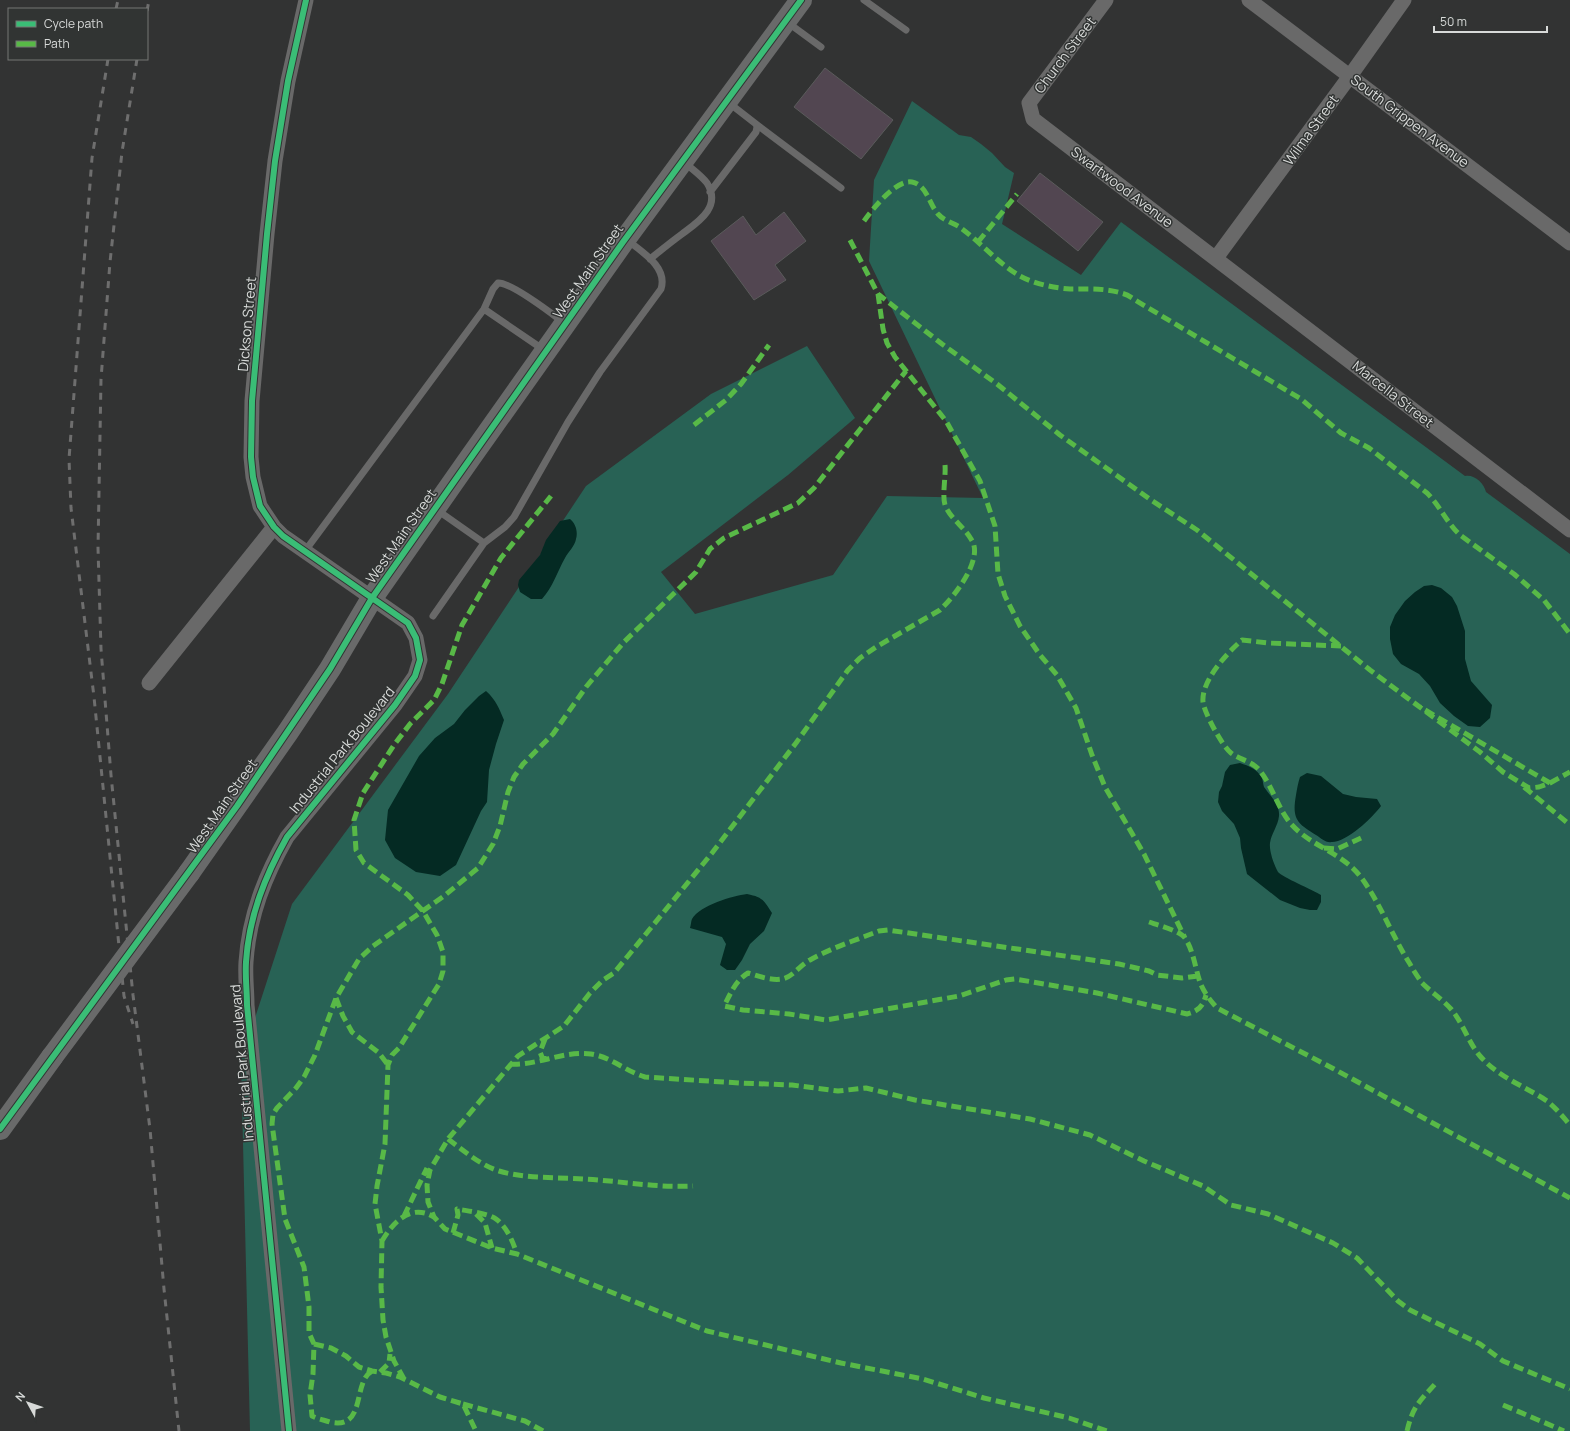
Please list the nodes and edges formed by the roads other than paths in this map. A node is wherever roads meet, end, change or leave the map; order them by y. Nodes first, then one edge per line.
1 (306, 0) edge
2 (801, 0) edge
3 (864, 0) edge
4 (1106, 0) edge
5 (1249, 0) edge
6 (1404, 0) edge
7 (785, 21) junction
8 (906, 30) dead end
9 (821, 47) dead end
10 (1350, 76) junction
11 (727, 102) junction
12 (1031, 113) joint
13 (756, 124) junction
14 (683, 161) junction
15 (841, 188) dead end
16 (710, 192) junction
17 (626, 238) junction
18 (1570, 243) edge
19 (1216, 258) junction
20 (650, 259) junction
21 (484, 309) junction
22 (565, 323) junction
23 (546, 351) junction
24 (435, 509) junction
25 (274, 527) junction
26 (1570, 530) edge
27 (484, 543) junction
28 (305, 551) junction
29 (372, 598) junction
30 (433, 616) dead end
31 (149, 683) dead end
32 (0, 1129) edge
33 (289, 1431) edge

1 - 25 street, Dickson Street
2 - 7 main road, West Main Street
3 - 8 lane
4 - 12 street, Church Street
5 - 10 street, South Grippen Avenue
6 - 10 street, Wilma Street
7 - 9 lane
7 - 11 main road, West Main Street
10 - 18 street, South Grippen Avenue
10 - 19 street, Wilma Street
11 - 13 lane
11 - 14 main road, West Main Street
12 - 19 street, Swartwood Avenue
13 - 15 lane
13 - 16 lane
14 - 16 lane
14 - 17 main road, West Main Street
16 - 20 lane
17 - 20 lane
17 - 22 main road, West Main Street
19 - 26 street, Marcella Street
20 - 27 lane
21 - 22 lane
21 - 23 lane
21 - 28 lane
22 - 23 main road, West Main Street
23 - 24 main road, West Main Street
24 - 27 lane
24 - 29 main road, West Main Street
25 - 28 street, Dickson Street
25 - 31 street
27 - 30 lane
28 - 29 street, Dickson Street
29 - 32 main road, West Main Street, bridge
29 - 33 street, Industrial Park Boulevard

